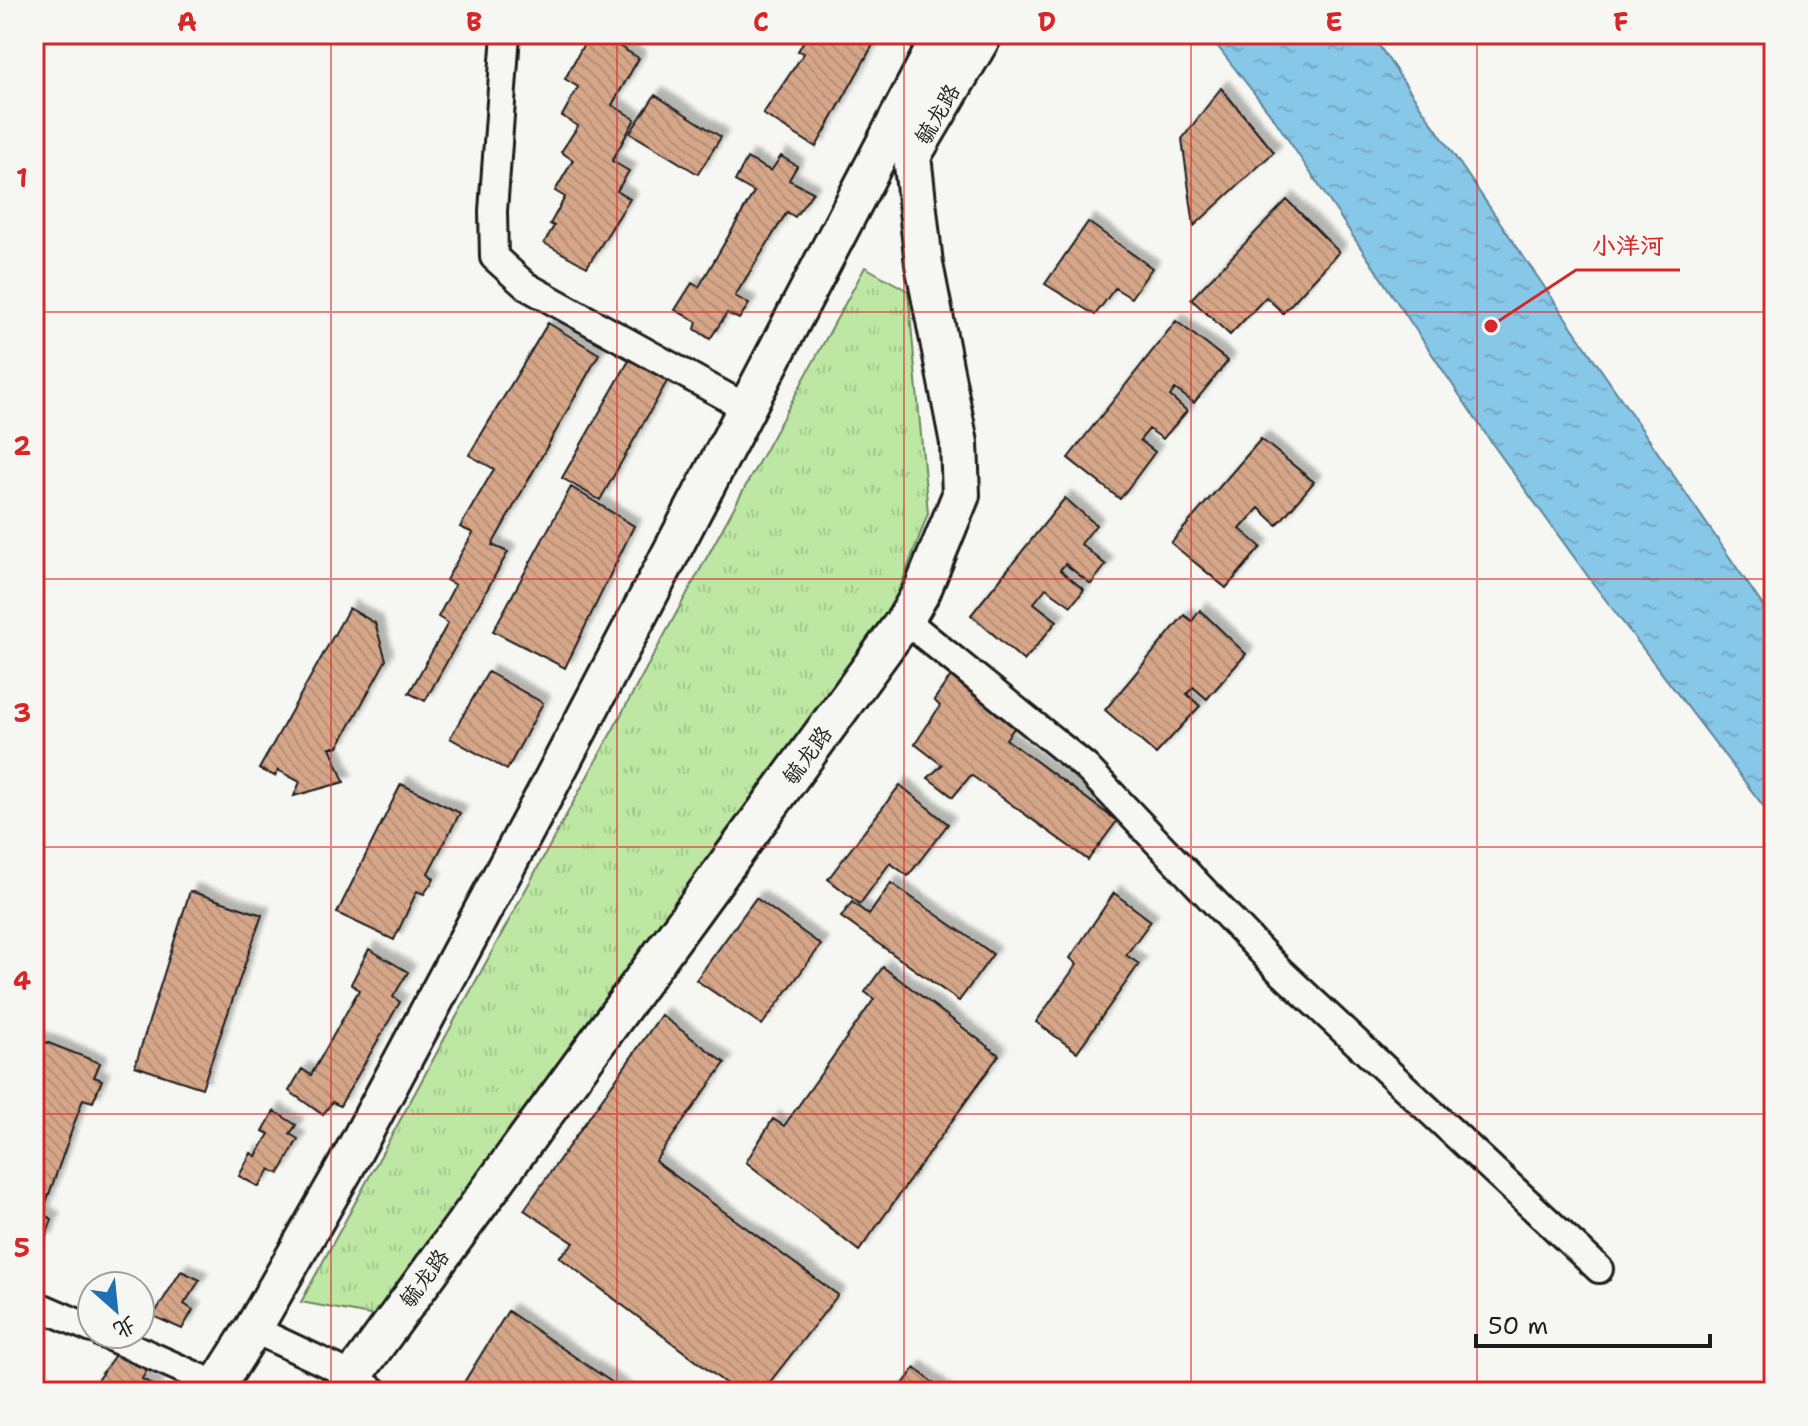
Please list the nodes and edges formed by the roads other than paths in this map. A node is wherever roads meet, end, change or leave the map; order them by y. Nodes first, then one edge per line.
1 (506, 34) edge
2 (942, 34) edge
3 (984, 34) edge
4 (745, 407) junction
5 (905, 620) junction
6 (1599, 1269) dead end
7 (34, 1304) edge
8 (76, 1322) edge
9 (253, 1329) junction
10 (136, 1350) edge
11 (356, 1387) edge
12 (215, 1388) edge

1 - 4 street
2 - 4 main road, 毓龙路
3 - 5 main road, 毓龙路
4 - 9 main road, 毓龙路
5 - 6 street
5 - 11 main road, 毓龙路
7 - 8 street
9 - 11 street
9 - 12 main road, 毓龙路
10 - 12 street

